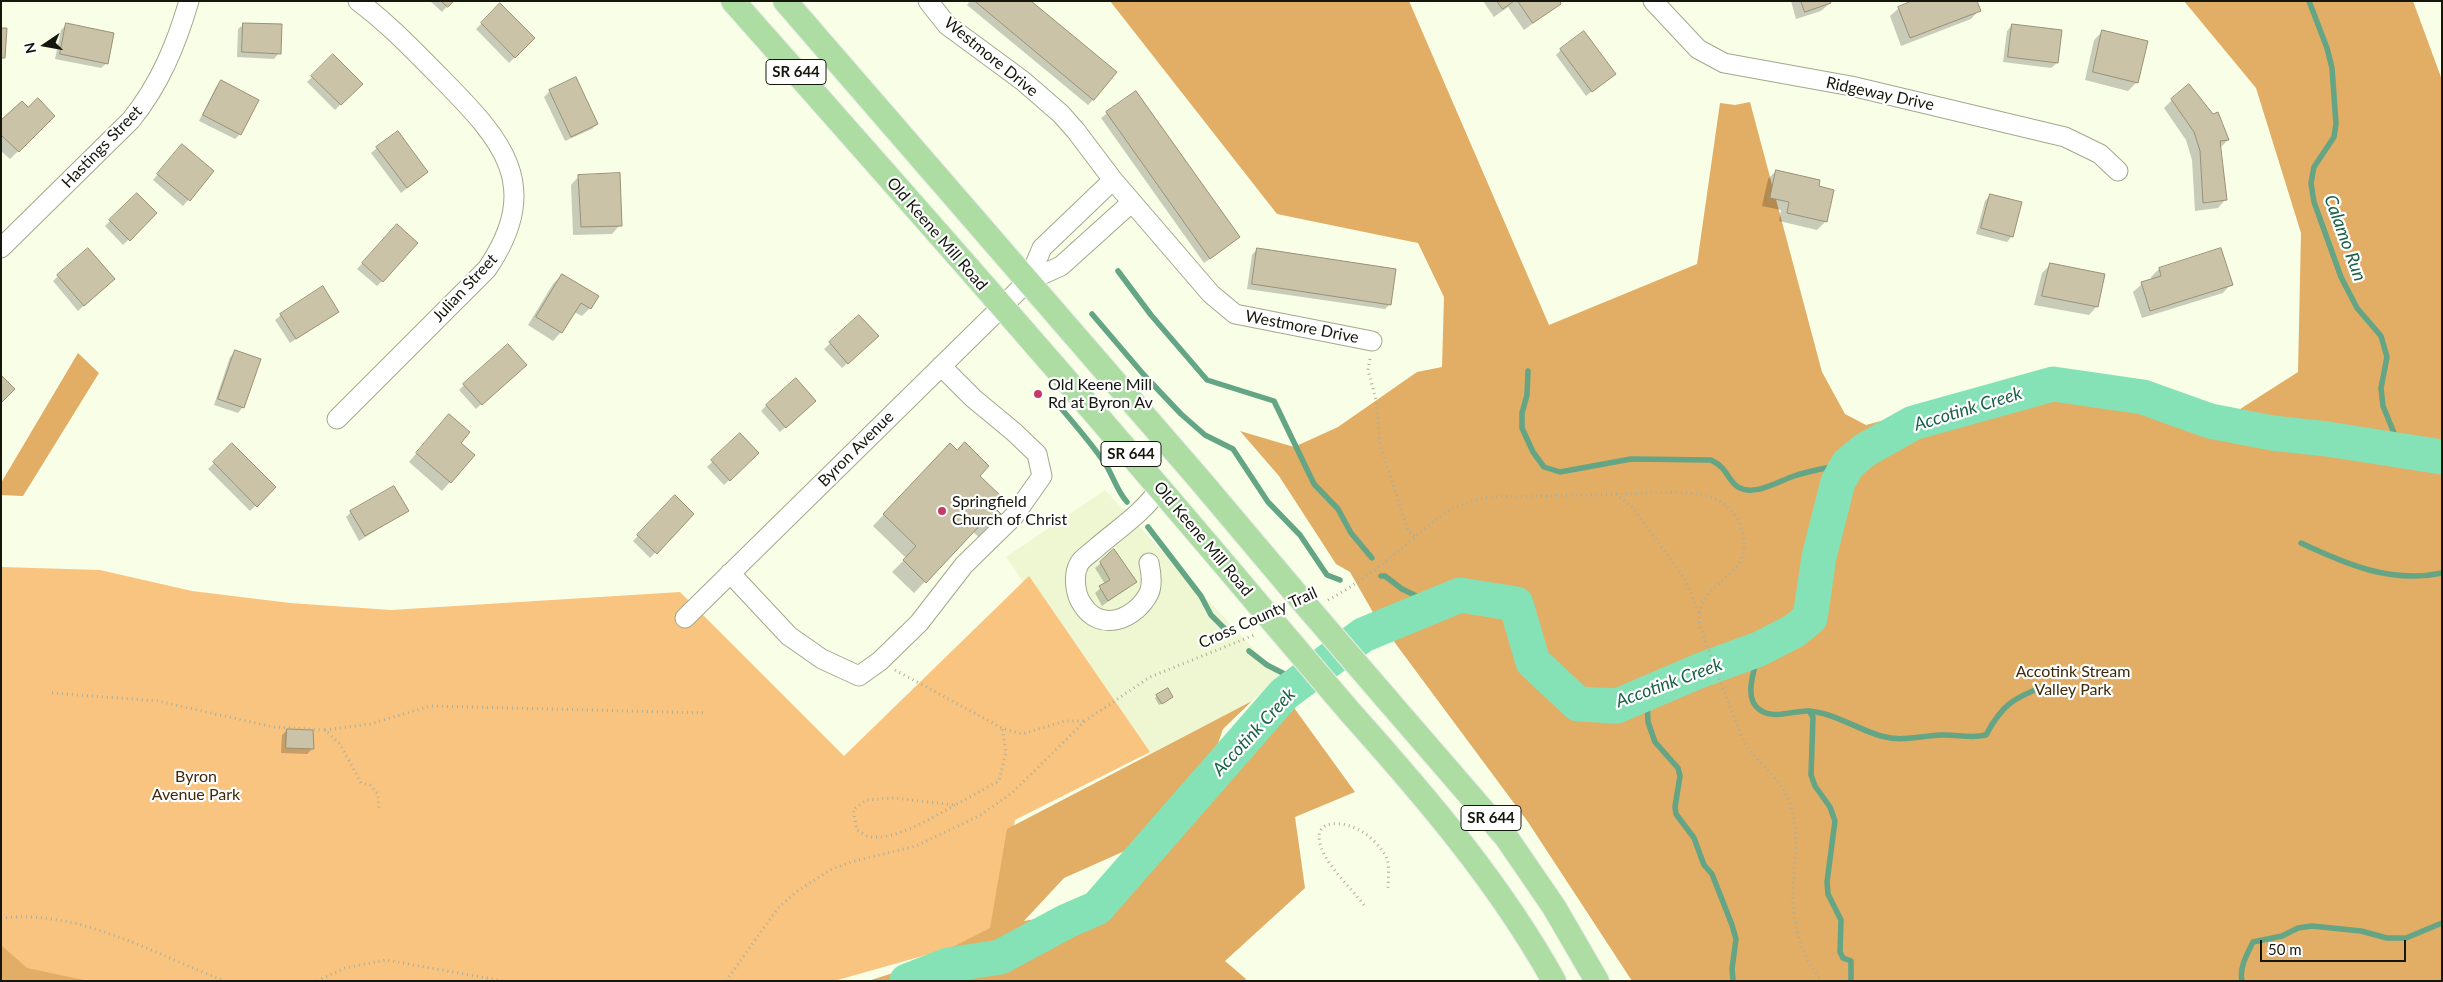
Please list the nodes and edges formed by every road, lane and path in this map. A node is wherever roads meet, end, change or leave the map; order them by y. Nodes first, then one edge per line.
1 (189, 1) edge
2 (358, 1) edge
3 (733, 1) edge
4 (785, 1) edge
5 (928, 1) edge
6 (1654, 1) edge
7 (2118, 171) dead end
8 (1113, 180) junction
9 (1132, 202) junction
10 (1, 248) edge
11 (1028, 281) junction
12 (1001, 308) junction
13 (1372, 341) joint
14 (940, 366) junction
15 (336, 419) dead end
16 (1160, 488) junction
17 (1616, 494) junction
18 (1415, 537) junction
19 (1149, 563) dead end
20 (730, 573) junction
21 (1326, 601) dead end
22 (1700, 615) junction
23 (685, 618) dead end
24 (1258, 634) dead end
25 (880, 661) junction
26 (52, 693) dead end
27 (707, 713) dead end
28 (1085, 721) junction
29 (1002, 728) junction
30 (325, 730) junction
31 (955, 805) junction
32 (380, 810) dead end
33 (1388, 889) dead end
34 (1364, 905) dead end
35 (1, 918) edge
36 (225, 981) edge
37 (317, 981) edge
38 (502, 981) edge
39 (726, 981) edge
40 (1554, 981) edge
41 (1598, 981) edge
42 (1822, 981) edge

1 - 10 street, Hastings Street
2 - 15 street, Julian Street
3 - 12 main road, Old Keene Mill Road / SR 644
4 - 11 main road, SR 644
5 - 8 street, Westmore Drive
6 - 7 street, Ridgeway Drive
8 - 9 street, Westmore Drive
8 - 11 street
9 - 11 street
9 - 13 street, Westmore Drive
11 - 12 street, Byron Avenue
11 - 41 main road, SR 644, bridge
12 - 14 street, Byron Avenue
12 - 16 main road, Old Keene Mill Road / SR 644
13 - 18 path
14 - 20 street, Byron Avenue
14 - 25 street
16 - 19 street
16 - 40 main road, Old Keene Mill Road / SR 644, bridge
17 - 18 path, Cross County Trail
17 - 22 path
17 - 22 path, Cross County Trail
18 - 21 path, Cross County Trail
20 - 23 street, Byron Avenue
20 - 25 street
22 - 42 path
24 - 28 path, Cross County Trail
25 - 29 path
26 - 30 path
27 - 30 path
28 - 29 path
28 - 39 path, Cross County Trail
29 - 31 path
30 - 32 path
31 - 31 path
33 - 34 path
35 - 36 path
37 - 38 path

